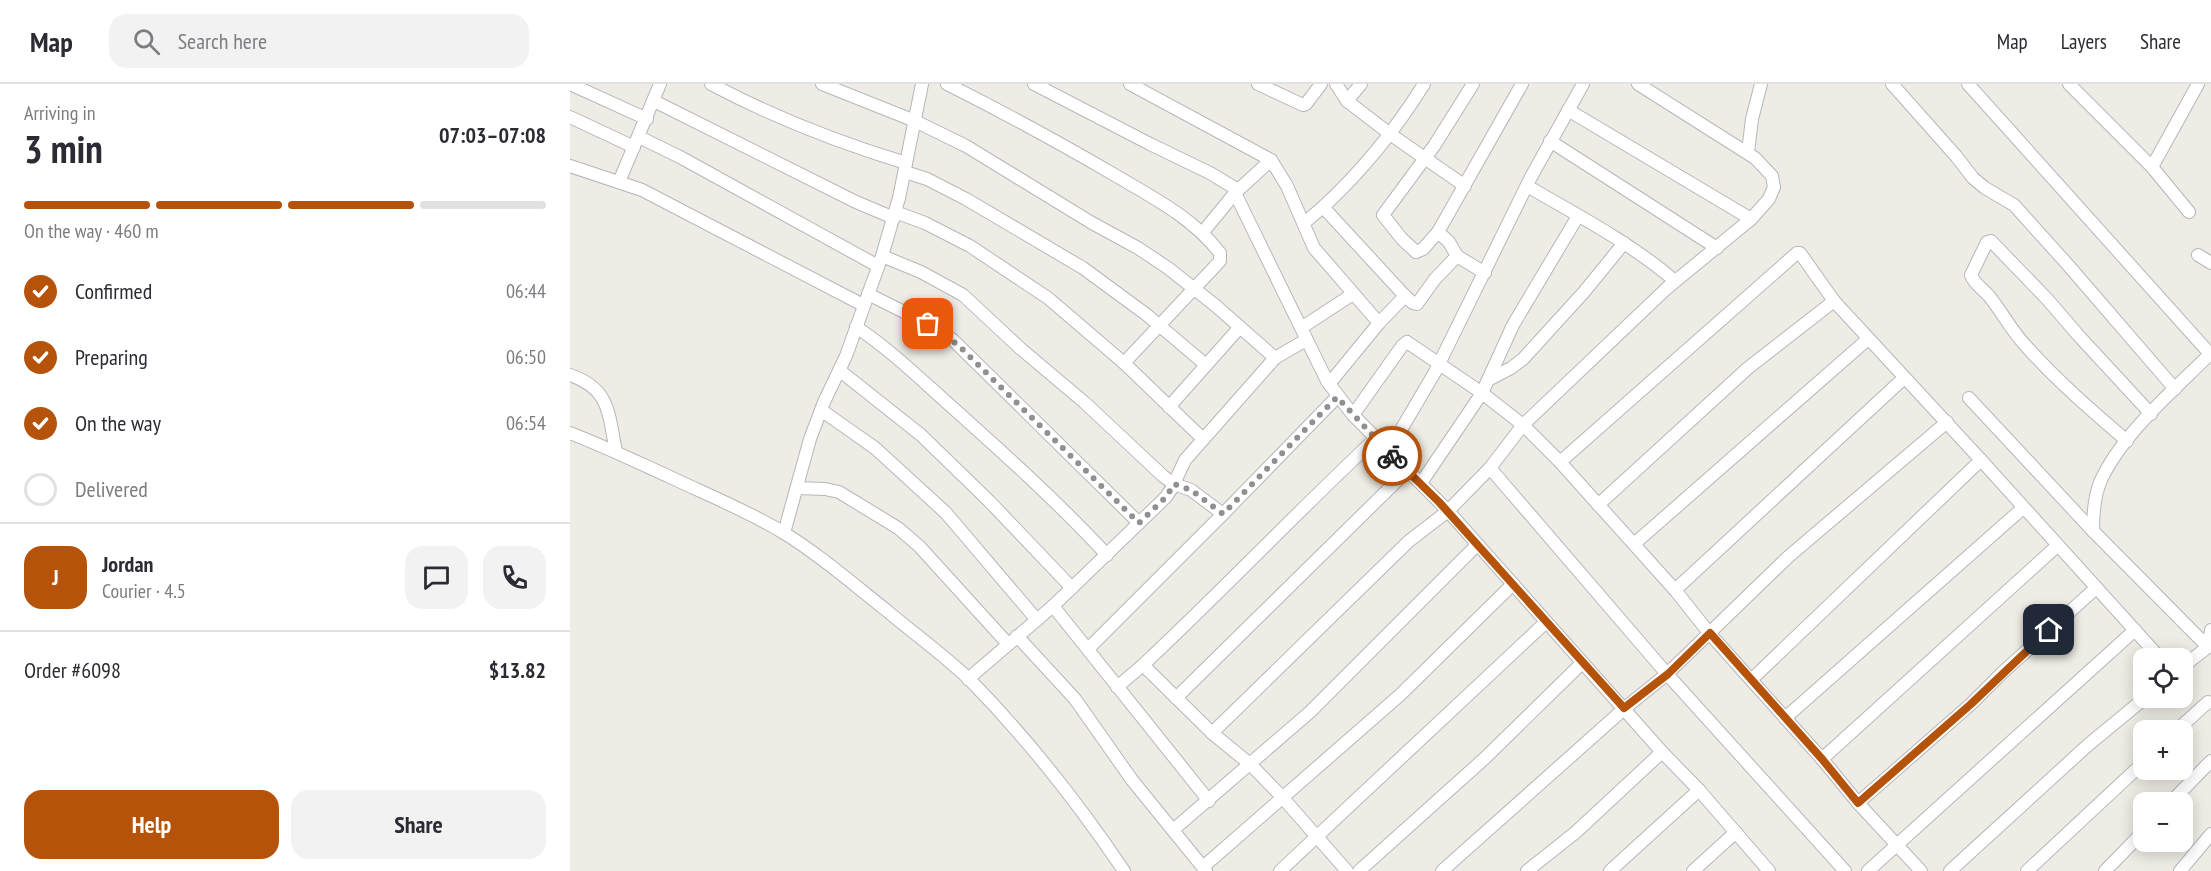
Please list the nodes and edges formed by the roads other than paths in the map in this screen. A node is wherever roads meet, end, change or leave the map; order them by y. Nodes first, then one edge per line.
1 (570, 84) edge
2 (711, 84) edge
3 (822, 84) edge
4 (922, 84) edge
5 (947, 84) edge
6 (1034, 84) edge
7 (1130, 84) edge
8 (1258, 84) edge
9 (1321, 84) edge
10 (1336, 84) edge
11 (1361, 84) edge
12 (1424, 84) edge
13 (1473, 84) edge
14 (1522, 84) edge
15 (1583, 84) edge
16 (1638, 84) edge
17 (1761, 84) edge
18 (1892, 84) edge
19 (1968, 84) edge
20 (2069, 84) edge
21 (2198, 84) edge
22 (657, 85) edge
23 (654, 101) junction
24 (1347, 101) junction
25 (1568, 110) junction
26 (570, 117) edge
27 (646, 119) junction
28 (915, 121) junction
29 (1389, 135) junction
30 (1550, 141) junction
31 (637, 142) junction
32 (1748, 152) junction
33 (1425, 159) junction
34 (1271, 160) junction
35 (570, 166) edge
36 (906, 167) junction
37 (2152, 167) junction
38 (619, 182) junction
39 (1465, 186) junction
40 (1527, 186) junction
41 (1237, 192) junction
42 (1323, 207) junction
43 (2189, 212) dead end
44 (894, 215) junction
45 (1578, 216) junction
46 (1751, 219) junction
47 (1304, 223) junction
48 (1203, 232) junction
49 (1438, 232) junction
50 (1623, 243) junction
51 (1717, 248) junction
52 (2198, 255) dead end
53 (1457, 256) junction
54 (880, 261) junction
55 (2211, 263) edge
56 (1485, 273) junction
57 (1675, 281) junction
58 (1194, 288) junction
59 (1353, 294) junction
60 (1405, 296) junction
61 (866, 300) junction
62 (1834, 300) junction
63 (1379, 323) junction
64 (1160, 325) junction
65 (856, 327) junction
66 (1240, 327) junction
67 (1304, 334) junction
68 (1868, 339) junction
69 (2210, 355) edge
70 (1275, 358) junction
71 (1125, 363) junction
72 (1439, 364) junction
73 (1206, 365) junction
74 (839, 370) junction
75 (570, 375) edge
76 (1904, 378) junction
77 (1488, 380) junction
78 (1329, 384) junction
79 (2175, 389) junction
80 (1482, 393) junction
81 (1337, 397) junction
82 (1969, 398) dead end
83 (1169, 407) junction
84 (821, 410) junction
85 (2151, 414) junction
86 (1353, 416) junction
87 (1947, 422) junction
88 (1523, 425) junction
89 (570, 433) edge
90 (1203, 439) junction
91 (1375, 439) junction
92 (2127, 441) junction
93 (616, 451) junction
94 (1388, 452) junction
95 (1981, 460) junction
96 (1560, 462) junction
97 (1490, 468) junction
98 (1407, 471) junction
99 (1420, 483) junction
100 (1174, 484) junction
101 (797, 488) junction
102 (1598, 505) junction
103 (2023, 508) junction
104 (1448, 511) junction
105 (1223, 514) junction
106 (1139, 523) junction
107 (2093, 531) junction
108 (784, 533) junction
109 (1634, 544) junction
110 (1477, 545) junction
111 (2057, 546) junction
112 (1107, 555) junction
113 (1513, 584) junction
114 (1072, 588) junction
115 (2096, 588) junction
116 (1675, 590) junction
117 (1053, 606) junction
118 (1036, 620) junction
119 (1545, 622) junction
120 (2135, 630) junction
121 (2211, 630) edge
122 (1710, 633) junction
123 (1013, 640) junction
124 (2208, 647) junction
125 (1088, 648) junction
126 (2151, 648) edge
127 (2193, 659) edge
128 (1582, 663) junction
129 (1143, 665) junction
130 (1668, 674) junction
131 (968, 679) junction
132 (1751, 680) junction
133 (1117, 687) junction
134 (1176, 698) junction
135 (2208, 702) dead end
136 (1624, 708) junction
137 (2133, 708) edge
138 (1785, 718) junction
139 (2188, 720) edge
140 (1212, 733) junction
141 (1662, 752) junction
142 (1822, 759) junction
143 (2211, 761) edge
144 (1251, 765) junction
145 (2133, 772) edge
146 (1700, 790) junction
147 (2181, 792) edge
148 (1282, 797) junction
149 (1209, 801) junction
150 (1858, 803) junction
151 (1173, 831) junction
152 (1736, 832) junction
153 (2211, 834) edge
154 (1316, 836) junction
155 (2133, 842) edge
156 (1898, 846) junction
157 (1205, 869) edge
158 (1124, 871) edge
159 (1280, 871) edge
160 (1347, 871) edge
161 (1359, 871) edge
162 (1442, 871) edge
163 (1527, 871) edge
164 (1610, 871) edge
165 (1693, 871) edge
166 (1769, 871) edge
167 (1845, 871) edge
168 (1868, 871) edge
169 (1921, 871) edge
170 (1950, 871) edge
171 (2027, 871) edge
172 (2105, 871) edge
173 (2180, 871) edge

1 - 27 street
2 - 36 street
3 - 28 street
4 - 28 street
5 - 48 street
6 - 41 street
7 - 34 street
8 - 9 street
10 - 24 street
11 - 24 street
12 - 29 street
13 - 33 street
14 - 39 street
15 - 25 street
16 - 32 street
17 - 32 street
18 - 79 street
19 - 69 street
20 - 37 street
21 - 37 street
22 - 23 street
23 - 27 street
23 - 44 street
24 - 29 street
25 - 30 street
25 - 46 street
26 - 31 street
27 - 31 street
28 - 36 street
28 - 58 street
29 - 33 street
29 - 42 street
30 - 40 street
30 - 51 street
31 - 38 street
31 - 54 street
32 - 46 street
33 - 39 street
33 - 49 street
34 - 41 street
34 - 47 street
35 - 38 street
36 - 44 street
36 - 64 street
37 - 43 street
38 - 61 street
39 - 49 street
40 - 45 street
40 - 56 street
41 - 48 street
41 - 67 street
42 - 47 street
42 - 60 street
44 - 54 street
44 - 71 street
45 - 50 street
45 - 77 street
46 - 51 street
47 - 59 street
48 - 58 street
49 - 53 street
50 - 57 street
50 - 77 street
51 - 57 street
52 - 55 street
53 - 56 street
53 - 60 street
54 - 61 street
54 - 100 street
56 - 72 street
57 - 88 street
58 - 64 street
58 - 66 street
59 - 63 street
59 - 67 street
60 - 63 street
61 - 65 street
61 - 106 street
62 - 68 street
62 - 96 street
62 - 102 street
63 - 78 street
64 - 71 street
64 - 73 street
65 - 74 street
65 - 112 street
66 - 70 street
66 - 73 street
67 - 70 street
67 - 78 street
68 - 76 street
68 - 109 street
69 - 79 street
70 - 90 street
71 - 83 street
72 - 80 street
72 - 86 street
72 - 94 street
73 - 83 street
74 - 84 street
74 - 114 street
75 - 93 street
76 - 87 street
76 - 116 street
77 - 80 street
78 - 81 street
79 - 85 street
80 - 88 street
80 - 99 street
81 - 86 street
81 - 105 street
82 - 107 street
83 - 90 street
84 - 101 street
84 - 118 street
85 - 92 street
85 - 92 street
86 - 91 street
87 - 95 street
87 - 122 street
88 - 96 street
88 - 97 street
89 - 93 street
90 - 100 street
91 - 94 street
91 - 129 street
92 - 107 street
93 - 108 street
94 - 98 street
95 - 103 street
95 - 132 street
96 - 102 street
97 - 104 street
97 - 130 street
98 - 99 street
98 - 134 street
99 - 104 street
100 - 105 street
100 - 106 street
101 - 108 street
101 - 123 street
102 - 109 street
103 - 111 street
103 - 138 street
104 - 110 street
104 - 140 street
105 - 125 street
106 - 112 street
107 - 124 street
108 - 131 street
109 - 116 street
110 - 113 street
110 - 144 street
111 - 115 street
111 - 142 street
112 - 114 street
113 - 119 street
113 - 148 street
114 - 117 street
115 - 120 street
115 - 150 street
116 - 122 street
117 - 118 street
117 - 125 street
118 - 123 street
119 - 128 street
119 - 154 street
120 - 126 street
120 - 156 street
121 - 124 street
122 - 130 street
122 - 132 street
123 - 131 street
123 - 151 street
124 - 127 street
125 - 133 street
128 - 136 street
128 - 161 street
129 - 133 street
129 - 134 street
130 - 136 street
130 - 167 street
131 - 158 street
132 - 138 street
133 - 149 street
134 - 140 street
135 - 139 street
136 - 141 street
136 - 162 street
137 - 170 street
138 - 142 street
140 - 144 street
141 - 146 street
141 - 163 street
142 - 150 street
143 - 147 street
144 - 148 street
144 - 149 street
145 - 171 street
146 - 152 street
146 - 164 street
148 - 154 street
148 - 157 street
149 - 151 street
150 - 156 street
151 - 157 street
152 - 165 street
152 - 166 street
153 - 173 street
154 - 159 street
154 - 160 street
155 - 172 street
156 - 168 street
156 - 169 street

